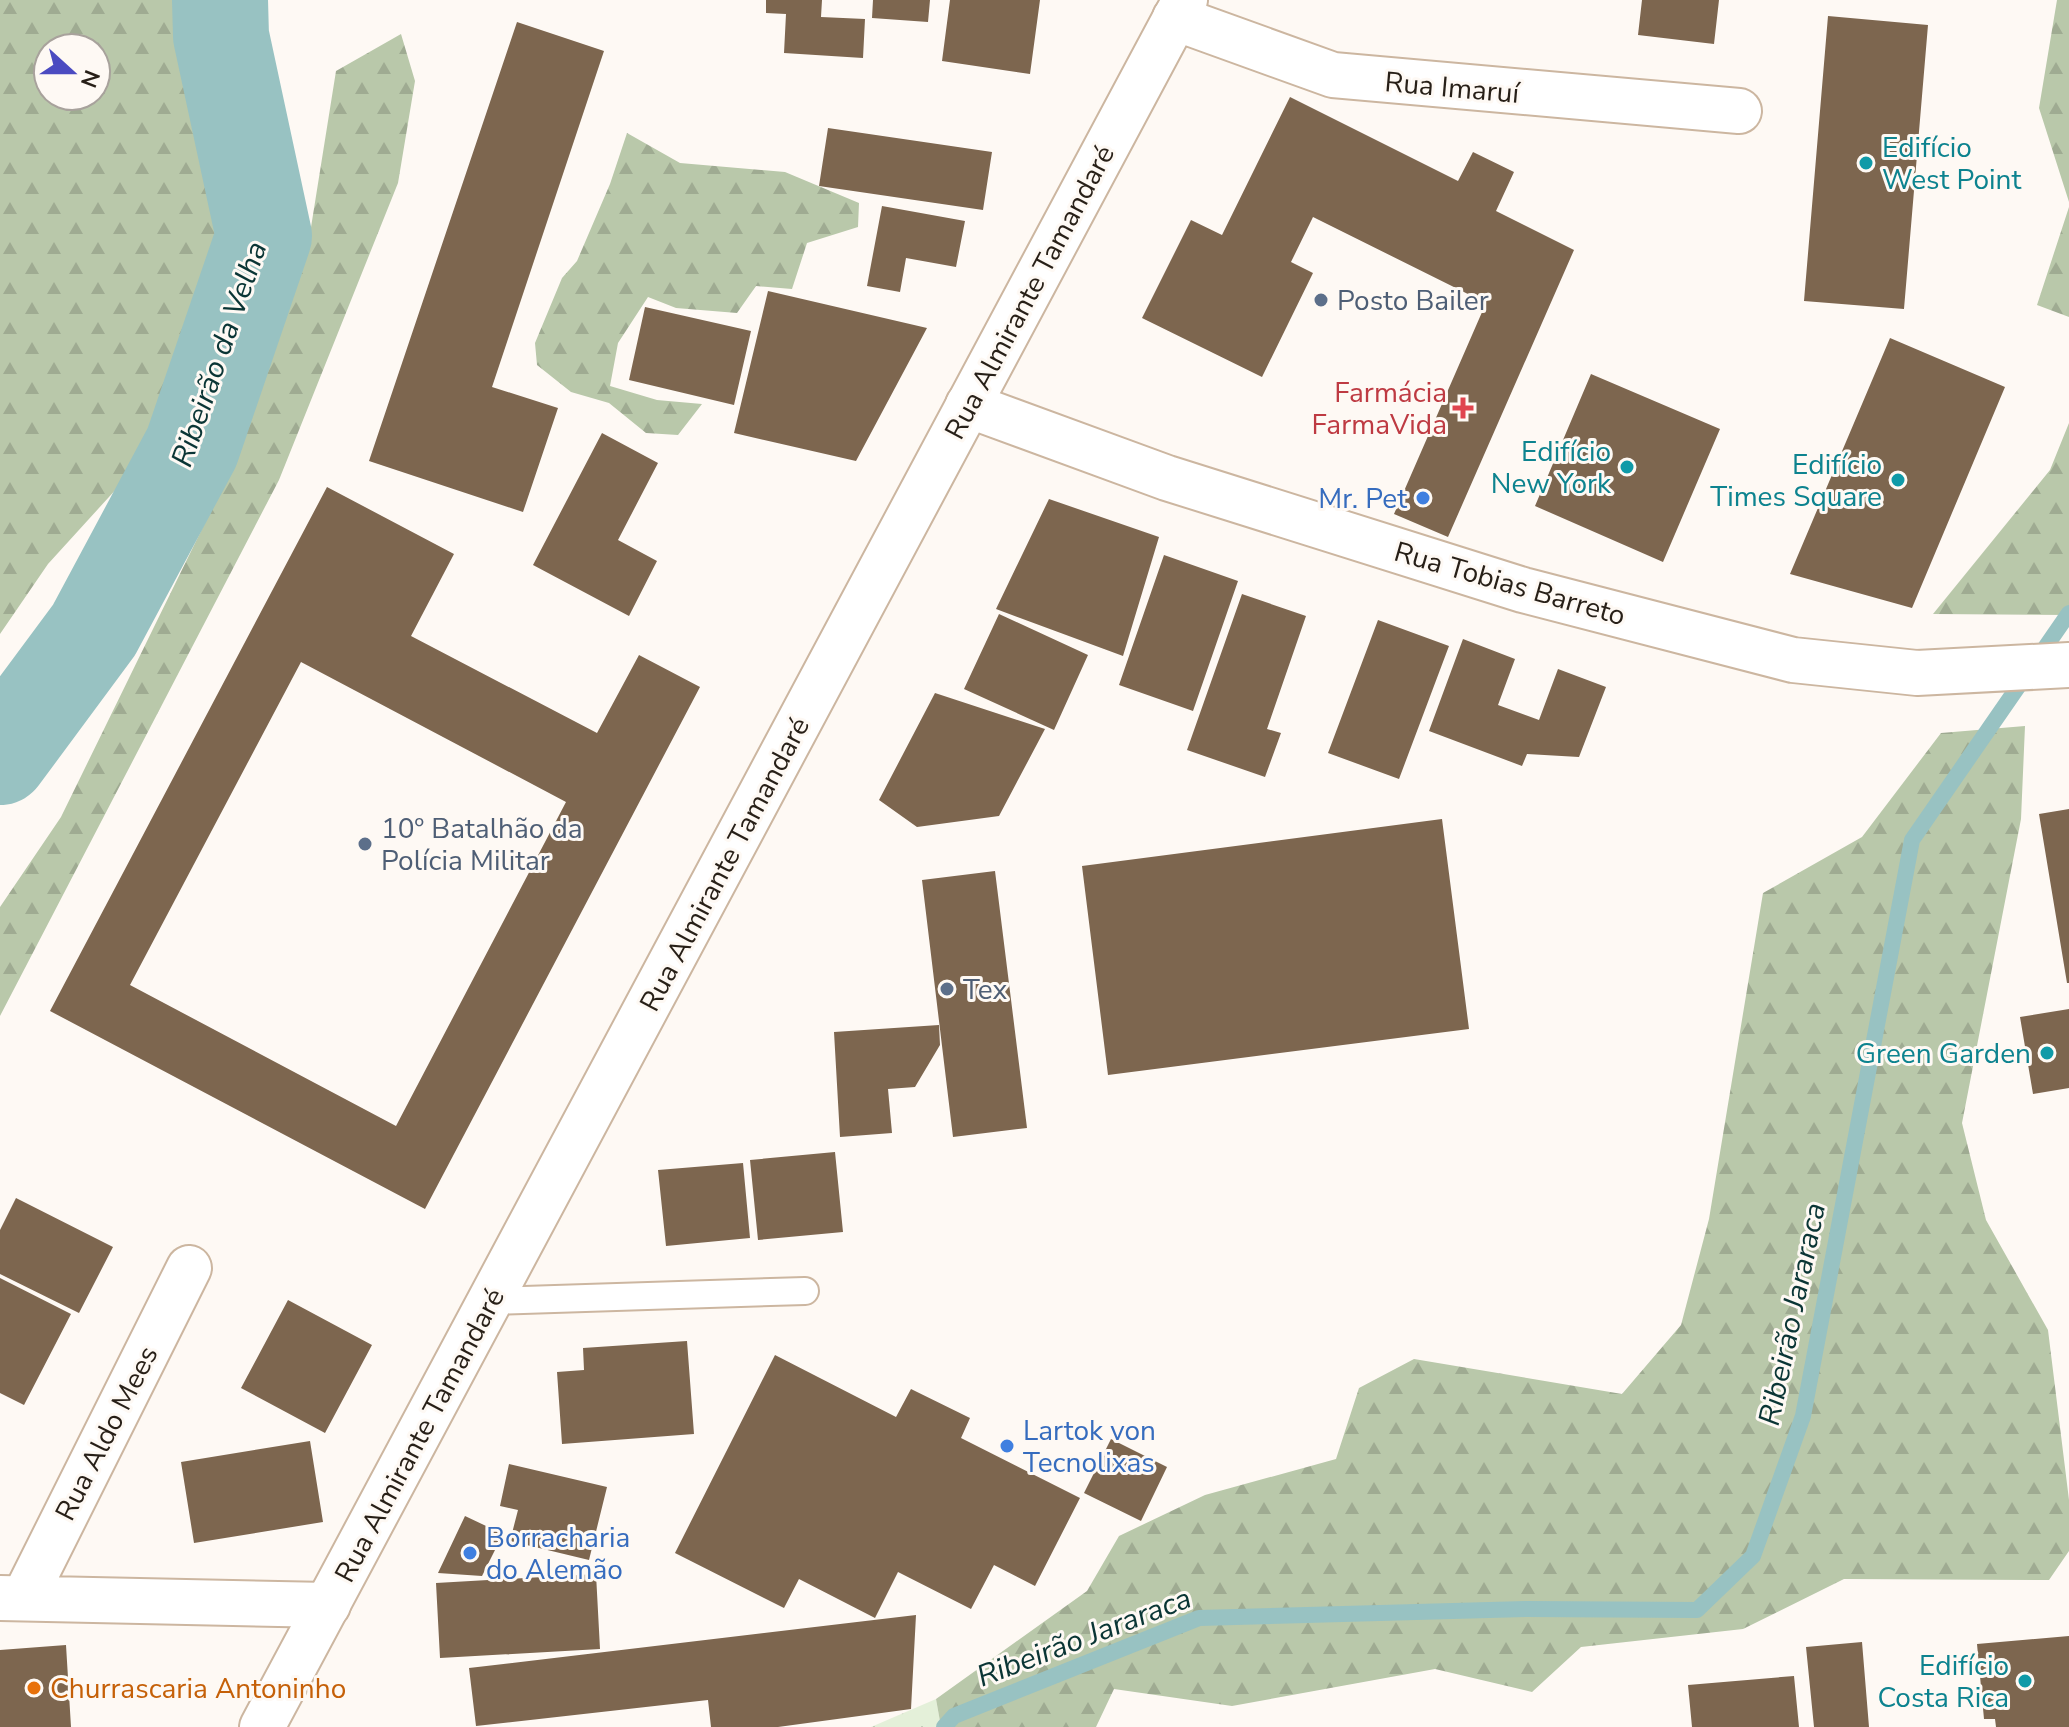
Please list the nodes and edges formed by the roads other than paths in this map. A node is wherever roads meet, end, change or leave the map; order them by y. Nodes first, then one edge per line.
1 (1180, 9) edge
2 (1739, 111) dead end
3 (968, 405) junction
4 (2069, 665) edge
5 (189, 1268) dead end
6 (805, 1291) dead end
7 (490, 1301) junction
8 (12, 1598) edge
9 (328, 1605) junction
10 (262, 1727) edge

1 - 2 street, Rua Imaruí
1 - 3 street, Rua Almirante Tamandaré
3 - 4 street, Rua Tobias Barreto
3 - 7 street, Rua Almirante Tamandaré
5 - 8 street, Rua Aldo Mees
6 - 7 lane
7 - 9 street, Rua Almirante Tamandaré
8 - 9 street
9 - 10 street, Rua Almirante Tamandaré

